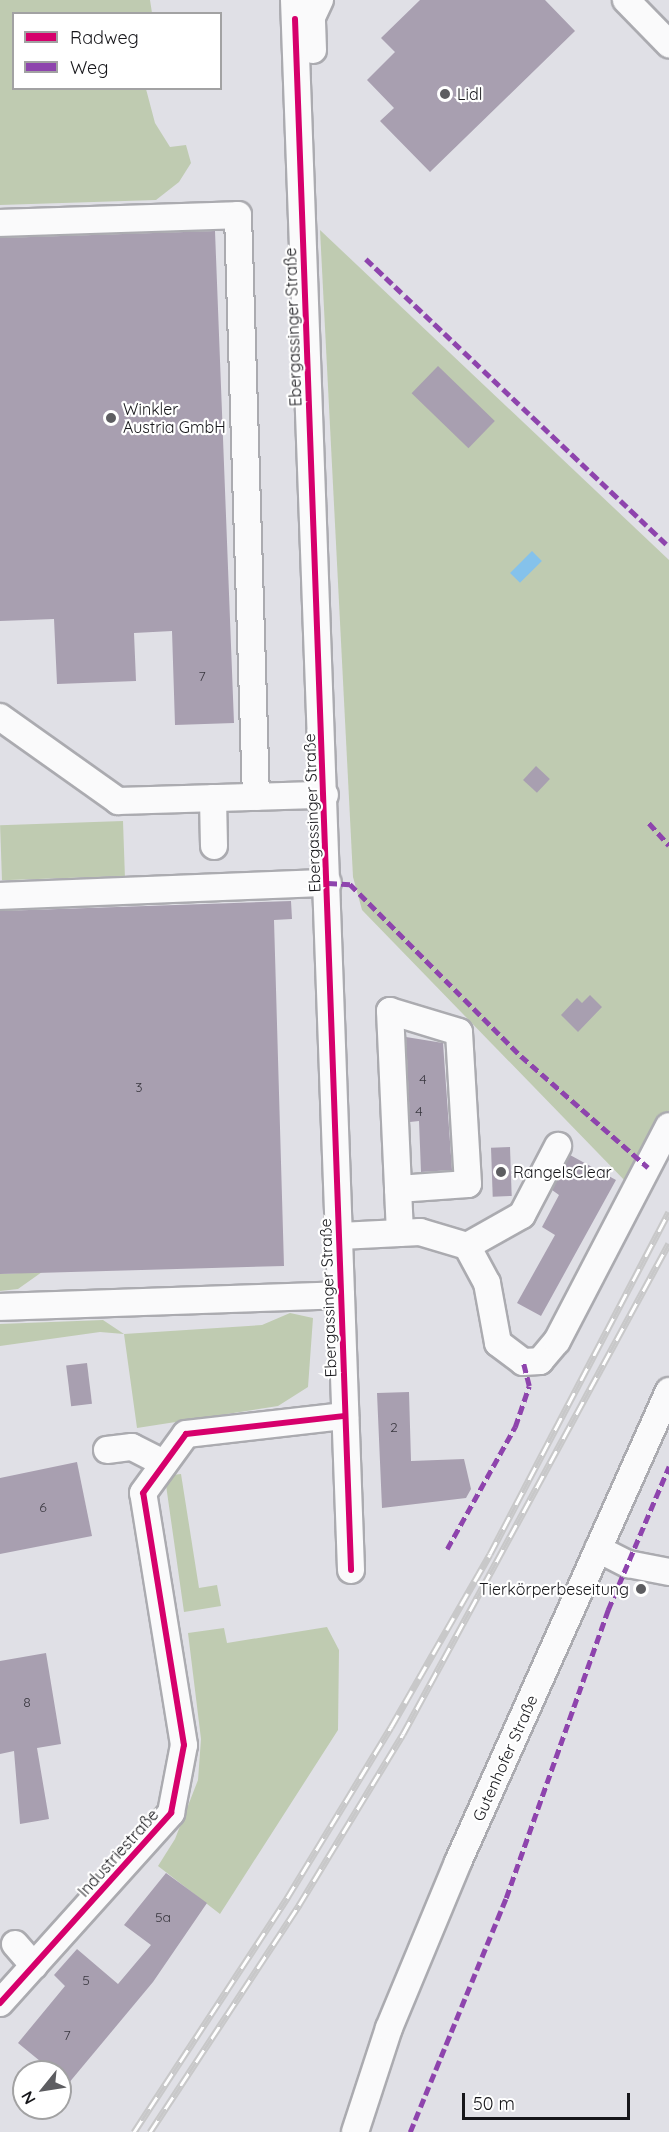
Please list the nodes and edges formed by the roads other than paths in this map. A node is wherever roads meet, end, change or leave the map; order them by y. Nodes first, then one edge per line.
1 (294, 0) edge
2 (320, 0) edge
3 (626, 0) edge
4 (669, 44) edge
5 (300, 158) junction
6 (0, 223) edge
7 (0, 717) edge
8 (325, 795) junction
9 (256, 797) junction
10 (213, 798) junction
11 (214, 846) dead end
12 (328, 883) junction
13 (0, 896) edge
14 (669, 1126) edge
15 (558, 1146) dead end
16 (398, 1189) junction
17 (400, 1233) junction
18 (340, 1236) junction
19 (466, 1246) junction
20 (341, 1295) junction
21 (0, 1307) edge
22 (669, 1391) edge
23 (345, 1416) junction
24 (107, 1450) dead end
25 (164, 1463) junction
26 (598, 1548) junction
27 (351, 1570) dead end
28 (669, 1572) edge
29 (15, 1944) dead end
30 (34, 1966) junction
31 (0, 2003) edge
32 (355, 2132) edge

1 - 5 street, Ebergassinger Straße
2 - 5 street
3 - 4 street
5 - 8 street, Ebergassinger Straße
6 - 9 street
7 - 10 street
8 - 9 street
8 - 12 street, Ebergassinger Straße
9 - 10 street
10 - 11 street
12 - 13 street
12 - 18 street, Ebergassinger Straße
14 - 19 street
15 - 19 street
16 - 16 street
16 - 17 street
17 - 18 street
17 - 19 street
18 - 20 street, Ebergassinger Straße
20 - 21 street
20 - 23 street, Ebergassinger Straße
22 - 26 street, Gutenhofer Straße
23 - 25 street, Industriestraße
23 - 27 street, Ebergassinger Straße
24 - 25 street
25 - 30 street, Industriestraße
26 - 28 street
26 - 32 street, Gutenhofer Straße
29 - 30 street
30 - 31 street, Industriestraße

